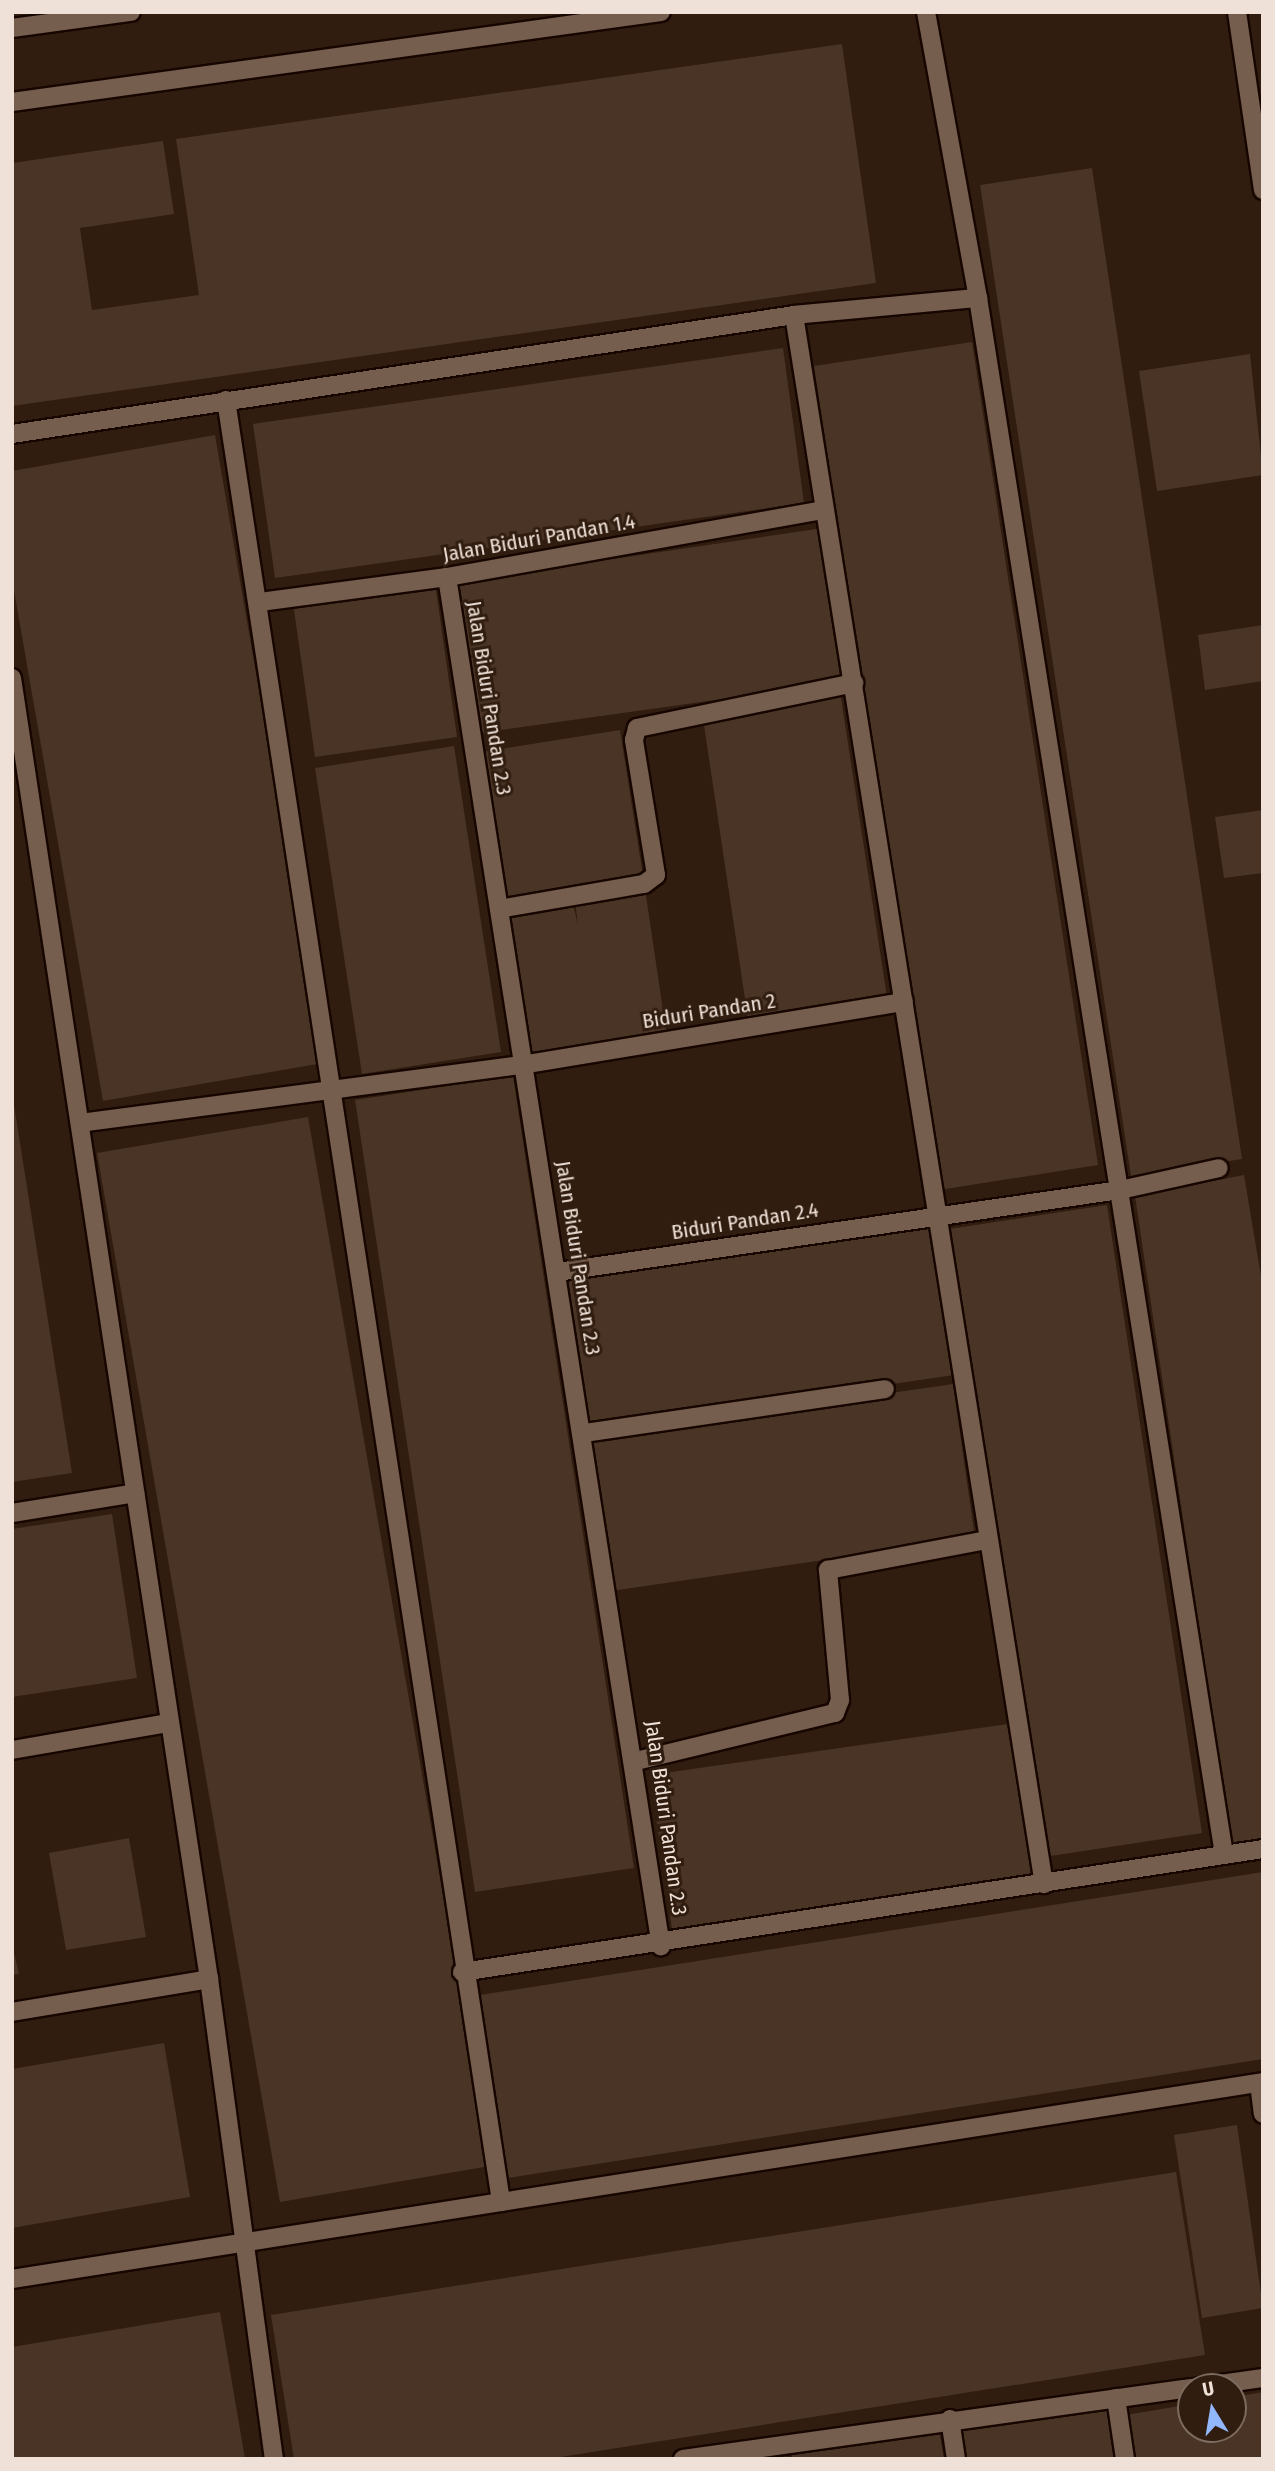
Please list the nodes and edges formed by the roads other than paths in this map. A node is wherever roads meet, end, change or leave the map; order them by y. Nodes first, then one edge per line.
1 (131, 12) edge
2 (661, 12) edge
3 (926, 12) edge
4 (1237, 12) edge
5 (12, 28) edge
6 (12, 102) edge
7 (1263, 190) edge
8 (978, 298) junction
9 (794, 316) junction
10 (226, 400) junction
11 (12, 434) edge
12 (824, 510) junction
13 (447, 577) junction
14 (260, 602) junction
15 (12, 678) edge
16 (854, 683) junction
17 (499, 909) junction
18 (904, 1002) junction
19 (522, 1065) junction
20 (333, 1088) junction
21 (80, 1123) junction
22 (1219, 1168) dead end
23 (1120, 1190) junction
24 (940, 1214) junction
25 (557, 1272) junction
26 (884, 1389) dead end
27 (584, 1433) junction
28 (135, 1493) junction
29 (12, 1513) edge
30 (987, 1540) junction
31 (169, 1723) junction
32 (12, 1750) edge
33 (636, 1761) junction
34 (1263, 1849) edge
35 (1224, 1854) junction
36 (1044, 1884) junction
37 (661, 1946) junction
38 (462, 1972) junction
39 (209, 1979) junction
40 (12, 2012) edge
41 (1261, 2082) edge
42 (1263, 2114) edge
43 (501, 2202) junction
44 (247, 2242) junction
45 (12, 2279) edge
46 (1177, 2390) edge
47 (1116, 2398) junction
48 (950, 2419) junction
49 (788, 2450) edge
50 (274, 2459) edge
51 (682, 2459) edge
52 (956, 2459) edge
53 (1125, 2459) edge

1 - 5 street
2 - 6 street
3 - 8 street
4 - 7 street
8 - 9 street
8 - 23 street
9 - 10 street
9 - 12 street
10 - 11 street
10 - 14 street
12 - 13 street, Jalan Biduri Pandan 1.4
12 - 16 street
13 - 14 street, Jalan Biduri Pandan 1.4
13 - 17 street, Jalan Biduri Pandan 2.3
14 - 20 street
15 - 21 street
16 - 17 street
16 - 18 street
17 - 19 street, Jalan Biduri Pandan 2.3
18 - 19 street, Biduri Pandan 2
18 - 24 street
19 - 20 street, Biduri Pandan 2
19 - 25 street, Jalan Biduri Pandan 2.3
20 - 21 street, Biduri Pandan 2
20 - 38 street
21 - 28 street
22 - 23 street, Biduri Pandan 2.4
23 - 24 street, Biduri Pandan 2.4
23 - 35 street
24 - 25 street, Biduri Pandan 2.4
24 - 30 street
25 - 27 street, Jalan Biduri Pandan 2.3
26 - 27 street
27 - 33 street, Jalan Biduri Pandan 2.3
28 - 29 street
28 - 31 street
30 - 33 street
30 - 36 street
31 - 32 street
31 - 39 street
33 - 37 street, Jalan Biduri Pandan 2.3
34 - 35 street
35 - 36 street
36 - 37 street
37 - 38 street
38 - 43 street
39 - 40 street
39 - 44 street
41 - 42 street
41 - 43 street
43 - 44 street
44 - 45 street
44 - 50 street
46 - 47 street
47 - 48 street
47 - 53 street
48 - 49 street
48 - 52 street
49 - 51 street

